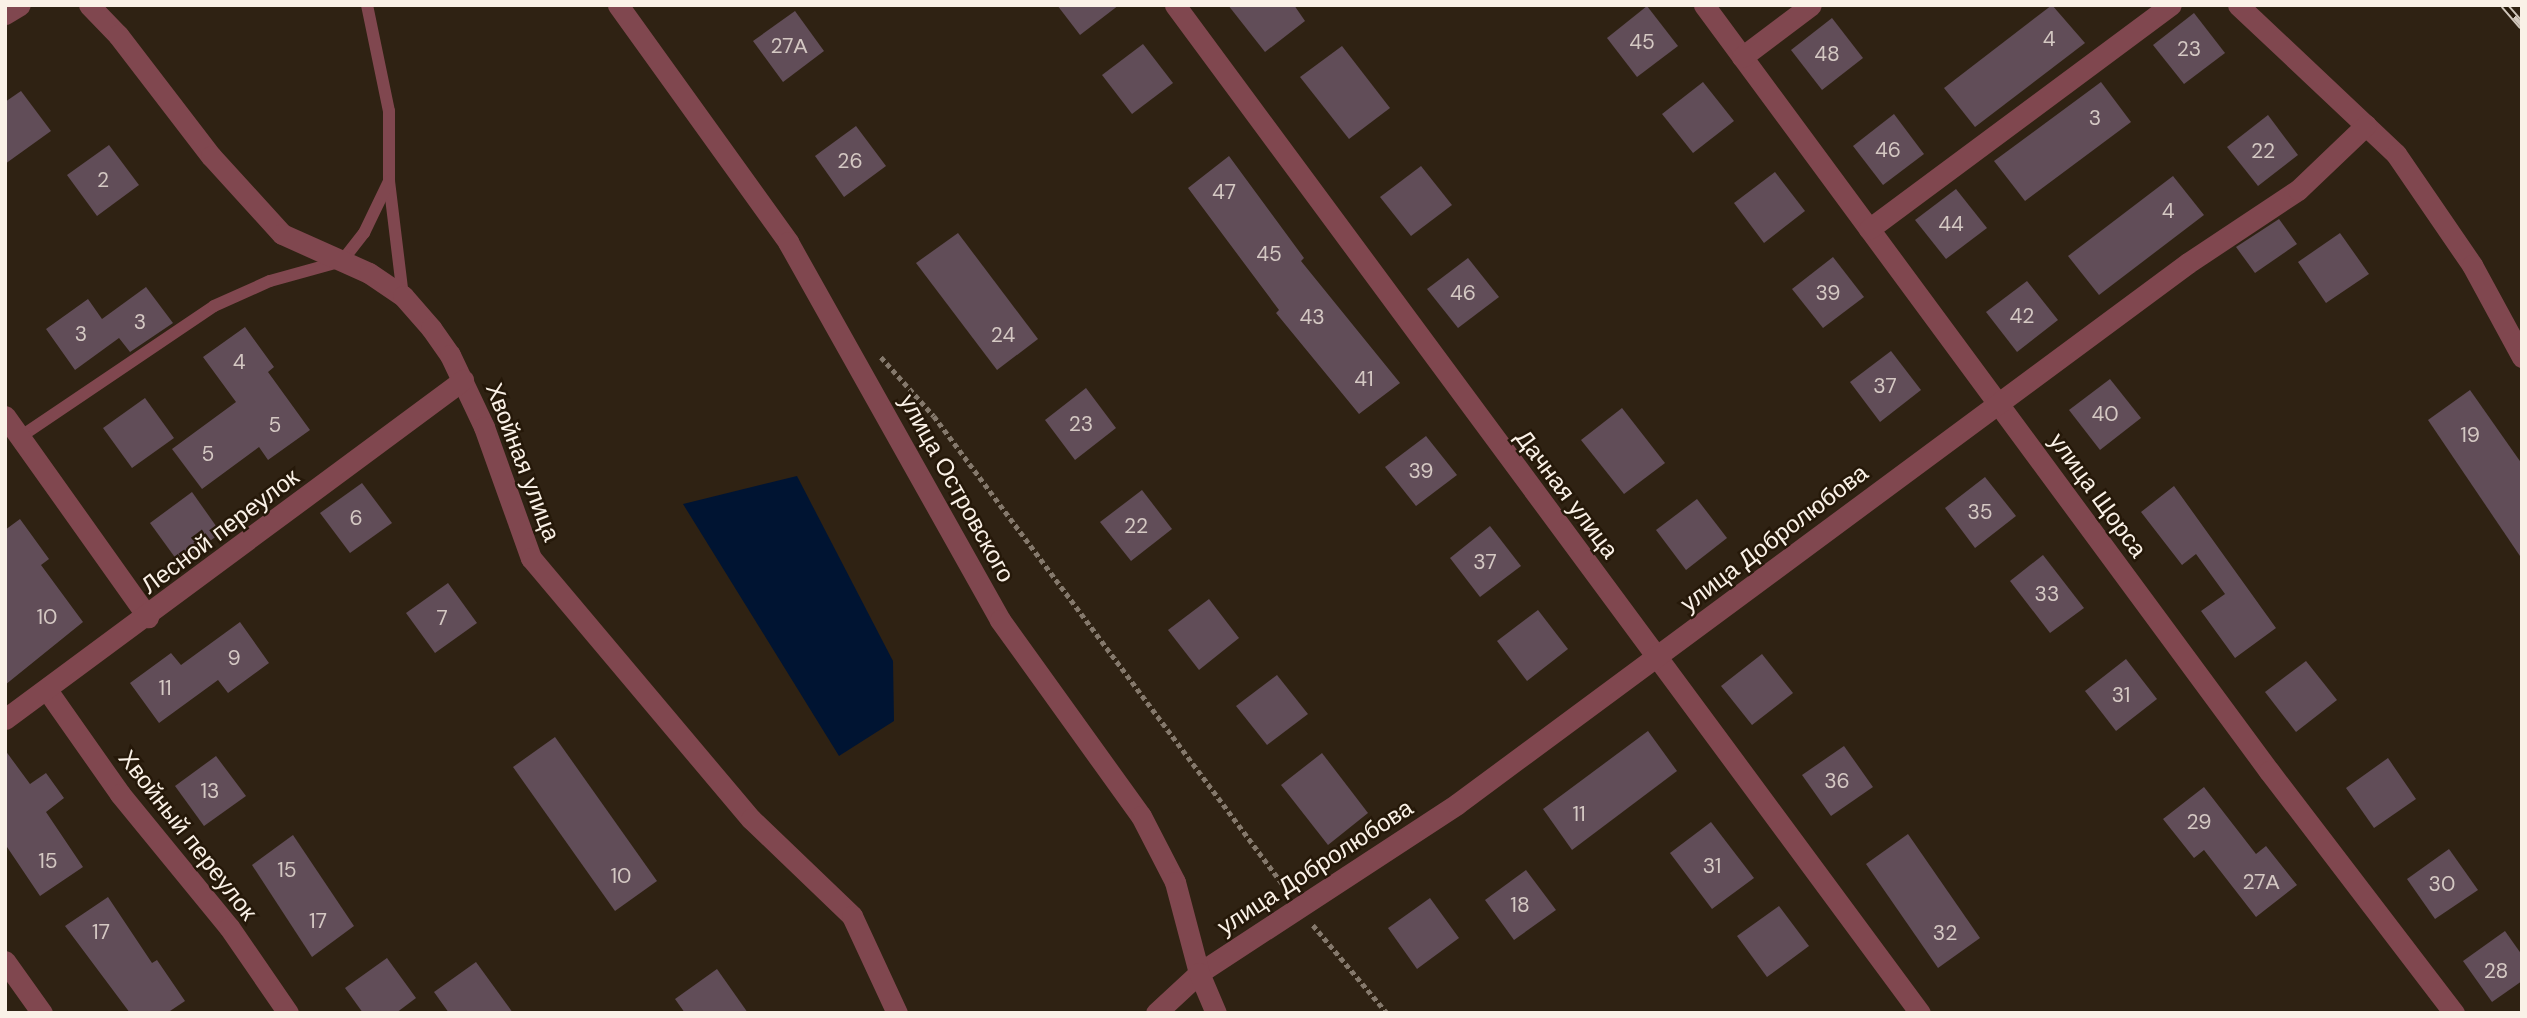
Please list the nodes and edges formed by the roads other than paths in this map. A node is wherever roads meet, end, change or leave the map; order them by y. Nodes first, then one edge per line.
1 (20, 5) edge
2 (89, 5) edge
3 (367, 5) edge
4 (618, 5) edge
5 (1175, 5) edge
6 (1704, 5) edge
7 (1811, 5) edge
8 (2171, 5) edge
9 (2238, 5) edge
10 (5, 14) edge
11 (1742, 57) junction
12 (2366, 125) junction
13 (389, 181) junction
14 (1869, 229) junction
15 (342, 261) junction
16 (403, 296) junction
17 (2522, 356) edge
18 (463, 380) junction
19 (1998, 404) junction
20 (5, 416) edge
21 (20, 437) junction
22 (148, 617) junction
23 (1656, 659) junction
24 (47, 690) junction
25 (5, 719) edge
26 (5, 961) edge
27 (1199, 973) junction
28 (42, 1013) edge
29 (288, 1013) edge
30 (897, 1013) edge
31 (1156, 1013) edge
32 (1216, 1013) edge
33 (1920, 1013) edge
34 (2454, 1013) edge

1 - 10 street
2 - 15 street, Хвойная улица
3 - 13 lane
4 - 27 street, улица Островского
5 - 23 street, Дачная улица
6 - 11 street, улица Щорса
7 - 11 street
8 - 14 street
9 - 12 street
11 - 14 street, улица Щорса
12 - 17 street
12 - 19 street, улица Добролюбова
13 - 15 lane
13 - 16 lane
14 - 19 street, улица Щорса
15 - 16 street, Хвойная улица
15 - 21 lane
16 - 18 street, Хвойная улица
18 - 22 street, Лесной переулок
18 - 30 street, Хвойная улица
19 - 23 street, улица Добролюбова
19 - 34 street, улица Щорса
20 - 21 street
21 - 22 street
22 - 24 street, Лесной переулок
23 - 27 street, улица Добролюбова
23 - 33 street, Дачная улица
24 - 25 street, Лесной переулок
24 - 29 street, Хвойный переулок
26 - 28 street
27 - 31 street, улица Добролюбова
27 - 32 street, улица Островского

